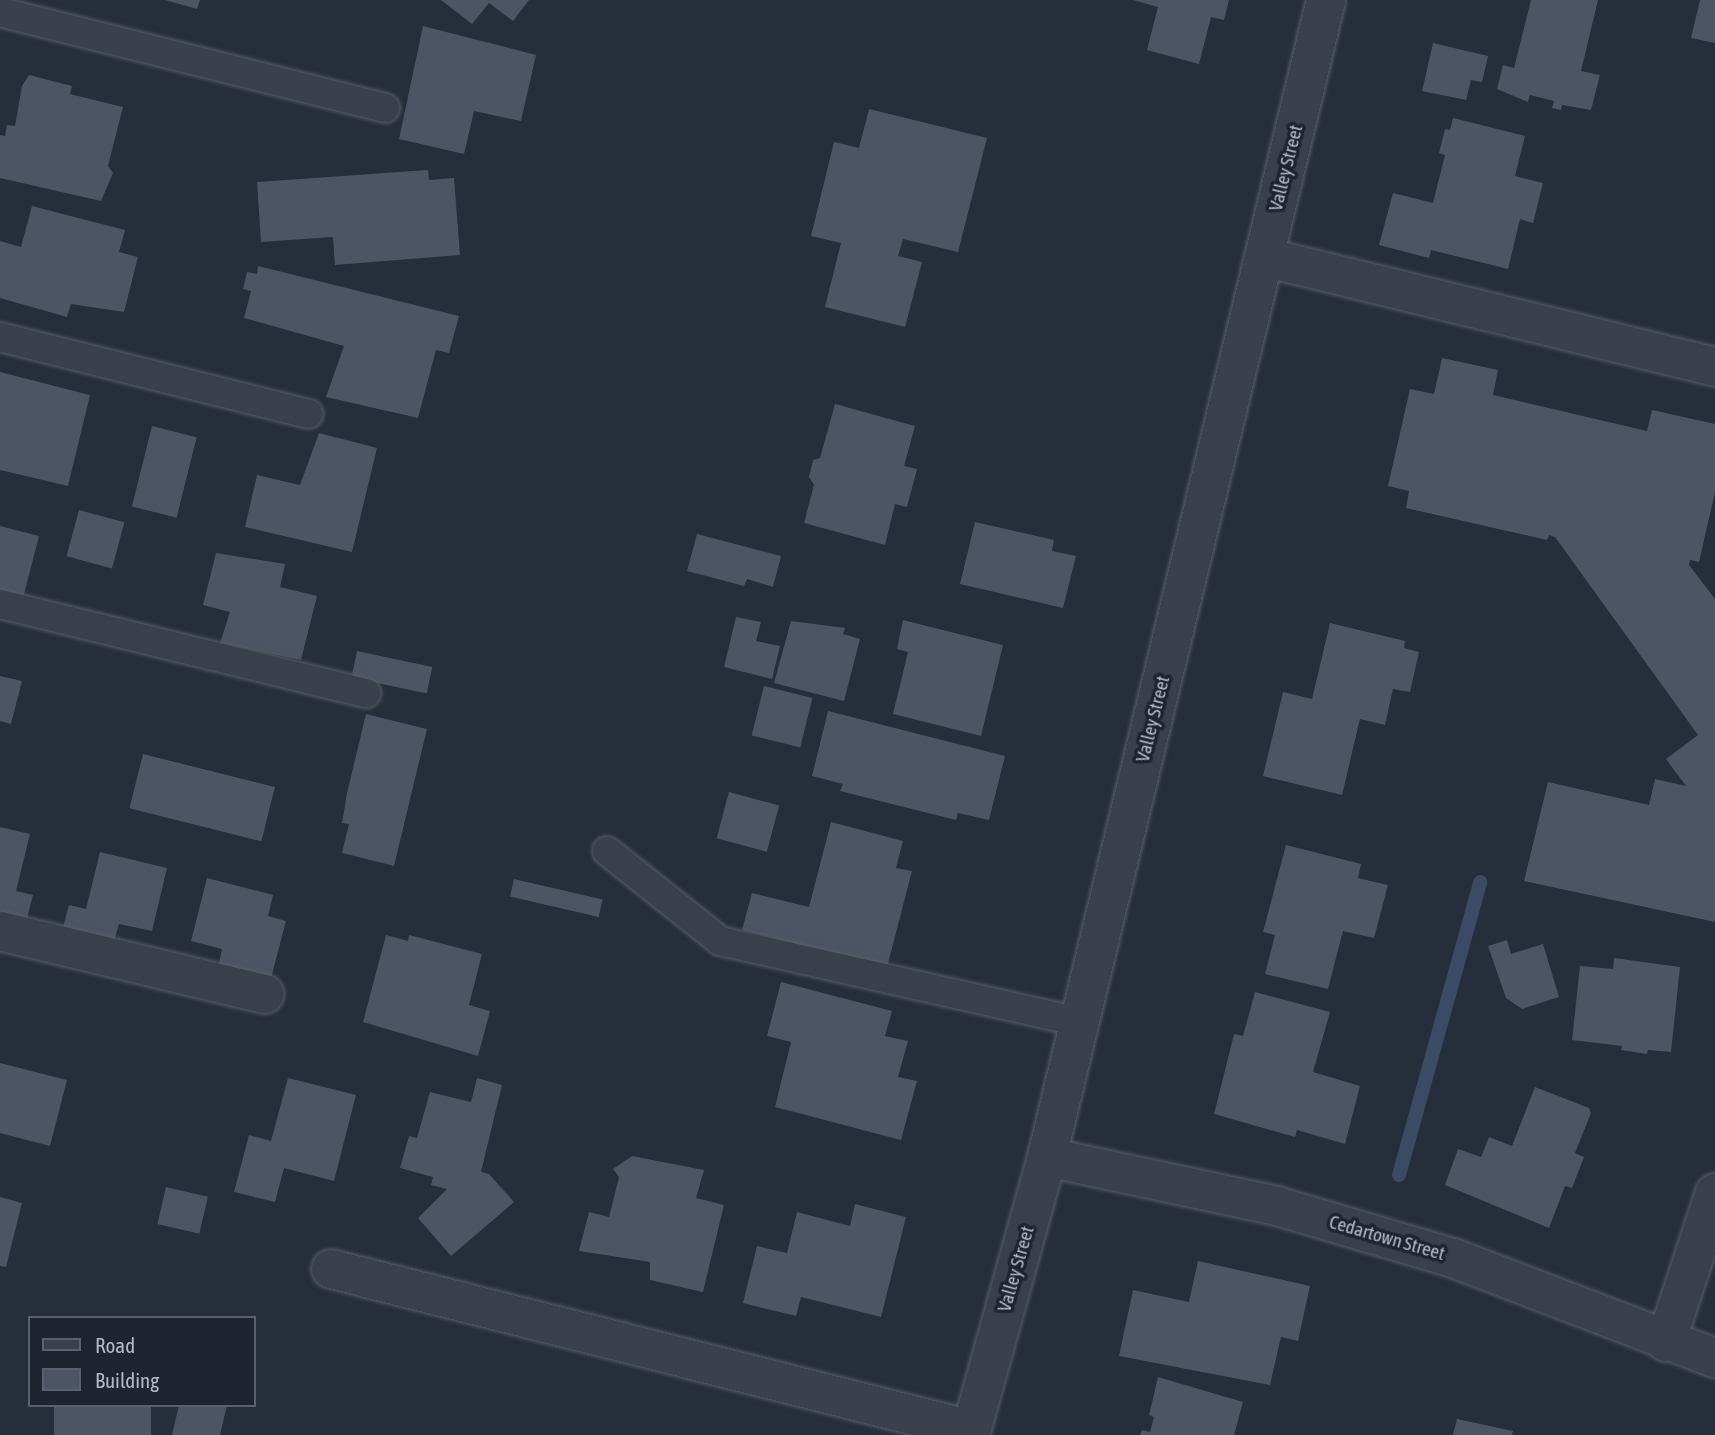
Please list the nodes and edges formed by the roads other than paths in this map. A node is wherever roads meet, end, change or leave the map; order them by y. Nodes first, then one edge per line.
1 (1326, 0) edge
2 (0, 12) edge
3 (385, 108) dead end
4 (1264, 257) junction
5 (0, 337) edge
6 (1715, 368) edge
7 (309, 414) dead end
8 (0, 604) edge
9 (366, 693) dead end
10 (607, 851) dead end
11 (0, 931) edge
12 (265, 994) dead end
13 (1080, 1022) junction
14 (1048, 1157) junction
15 (1715, 1193) edge
16 (331, 1269) dead end
17 (1666, 1342) junction
18 (1715, 1358) edge
19 (970, 1433) edge

1 - 4 street, Valley Street
2 - 3 lane
4 - 6 street
4 - 13 street, Valley Street
5 - 7 lane
8 - 9 lane
10 - 13 lane
11 - 12 street
13 - 14 street, Valley Street
14 - 17 street, Cedartown Street
14 - 19 street, Valley Street
15 - 17 street
16 - 19 street
17 - 18 street, Cedartown Street

